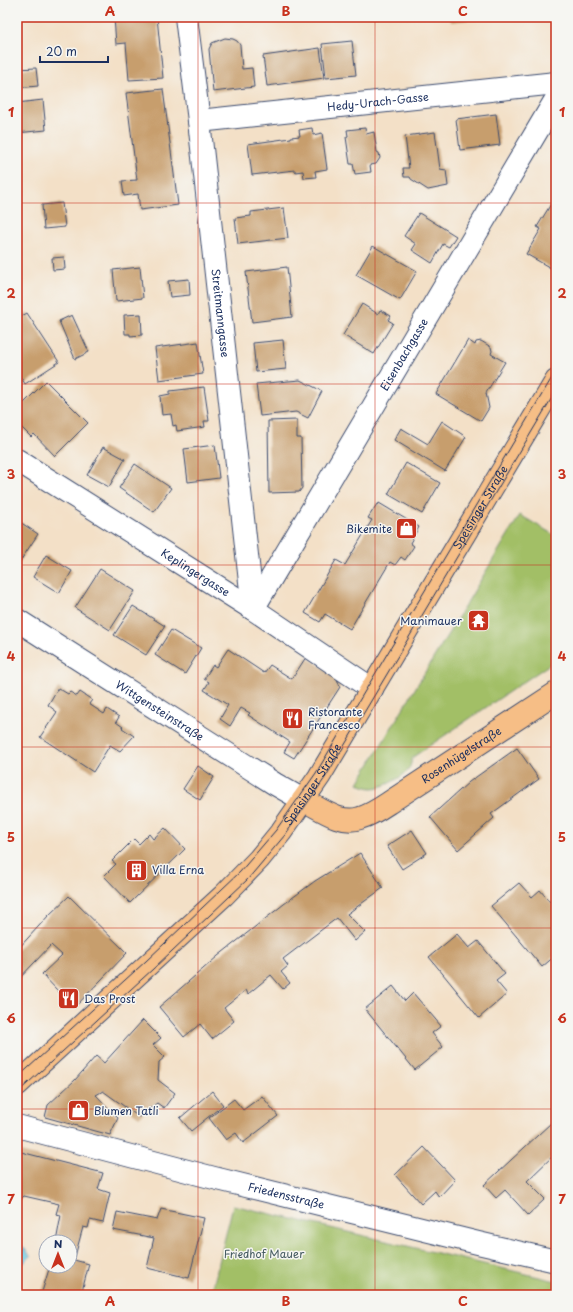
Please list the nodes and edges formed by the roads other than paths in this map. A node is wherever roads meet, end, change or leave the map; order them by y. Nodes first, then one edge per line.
1 (186, 17) edge
2 (556, 82) edge
3 (556, 99) edge
4 (200, 121) junction
5 (556, 381) edge
6 (17, 460) edge
7 (253, 609) junction
8 (17, 620) edge
9 (372, 689) junction
10 (556, 693) edge
11 (303, 800) junction
12 (17, 1085) edge
13 (17, 1126) edge
14 (556, 1261) edge

1 - 4 street, Streitmanngasse
2 - 4 street, Hedy-Urach-Gasse
3 - 7 street, Eisenbachgasse
4 - 7 street, Streitmanngasse
5 - 9 main road, Speisinger Straße
6 - 7 street, Keplingergasse
7 - 9 street, Keplingergasse
8 - 11 street, Wittgensteinstraße
9 - 11 main road, Speisinger Straße
10 - 11 main road, Rosenhügelstraße
11 - 12 main road, Speisinger Straße
13 - 14 street, Friedensstraße

